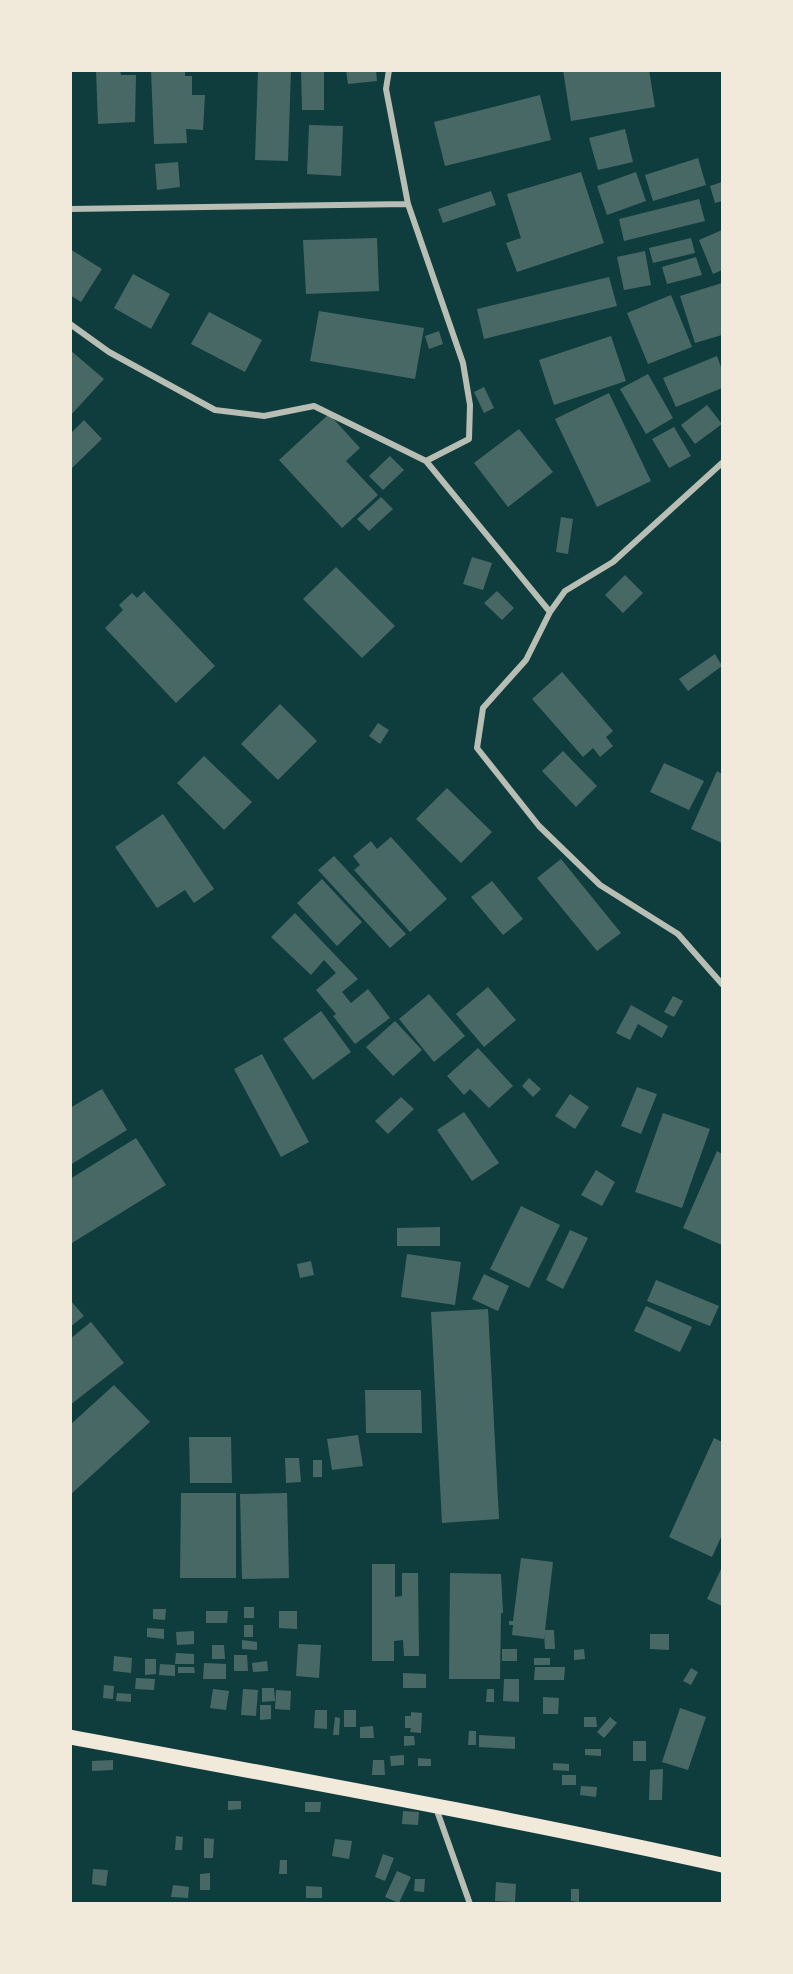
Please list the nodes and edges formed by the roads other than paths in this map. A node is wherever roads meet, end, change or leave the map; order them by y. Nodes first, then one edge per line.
1 (389, 70) edge
2 (408, 204) junction
3 (70, 209) edge
4 (70, 324) edge
5 (426, 461) junction
6 (723, 463) edge
7 (550, 612) junction
8 (723, 984) edge
9 (70, 1737) edge
10 (435, 1806) junction
11 (723, 1865) edge
12 (470, 1904) edge

1 - 2 street
2 - 3 street
2 - 5 street
4 - 5 street
5 - 7 street
6 - 7 street
7 - 8 street
9 - 10 main road
10 - 11 main road
10 - 12 street

